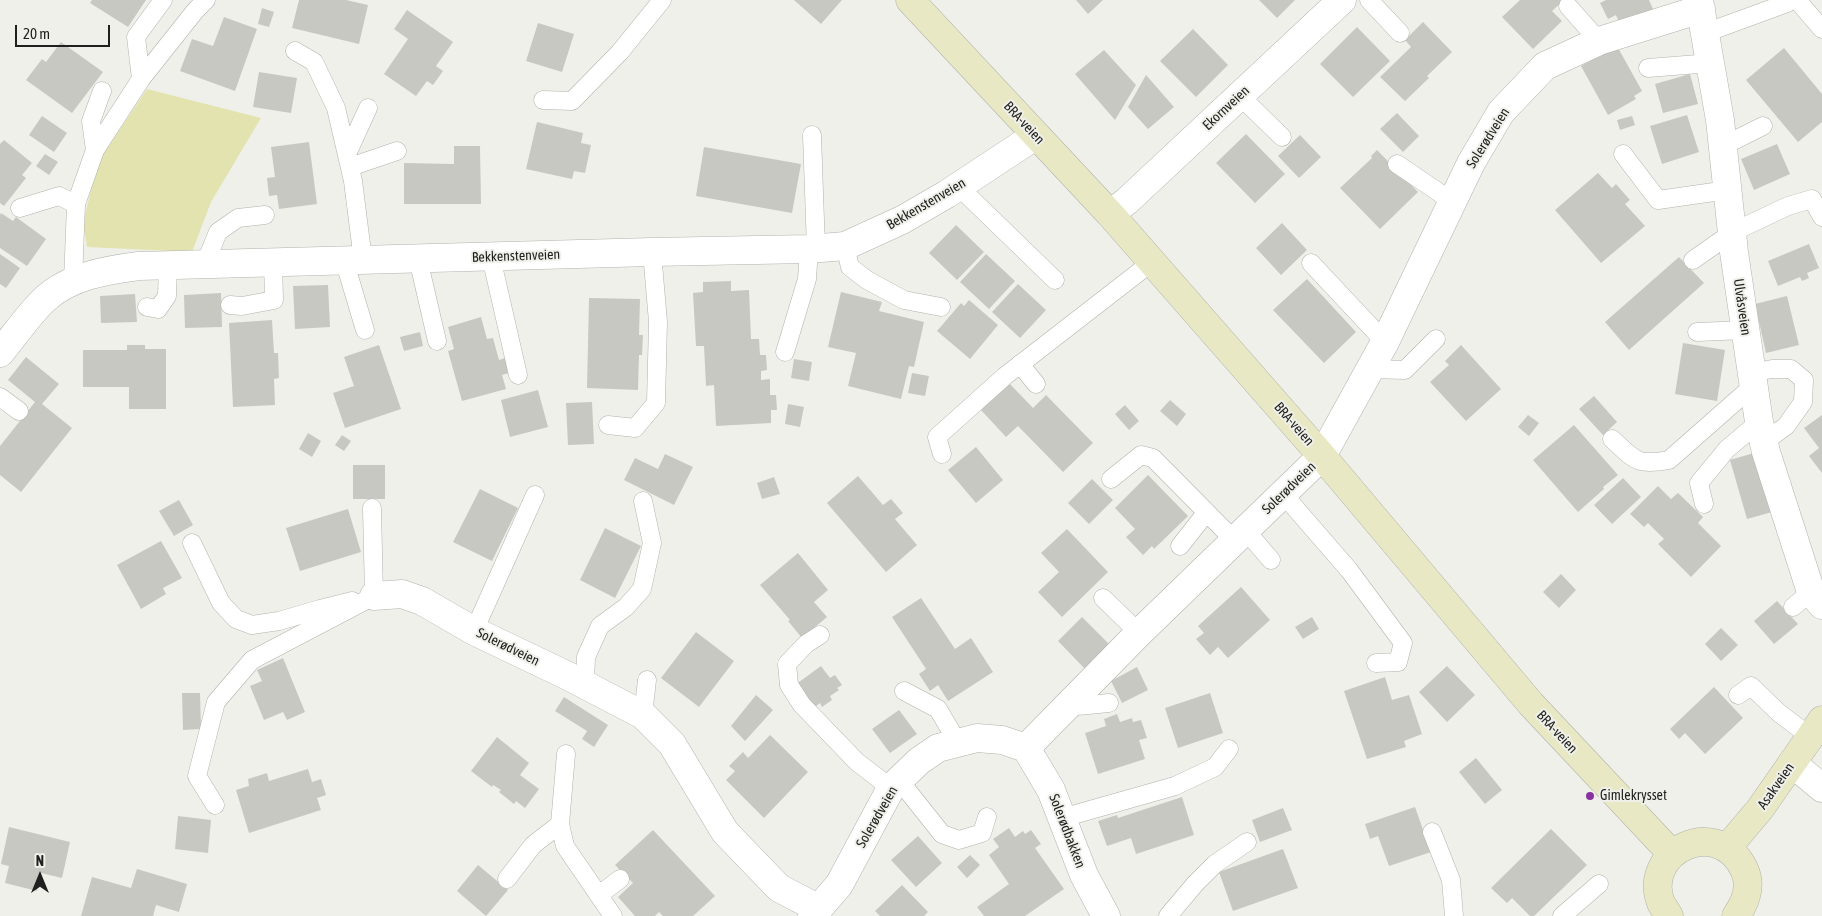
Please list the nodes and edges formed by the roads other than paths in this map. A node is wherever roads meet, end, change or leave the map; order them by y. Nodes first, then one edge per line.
1 (163, 0) edge
2 (206, 0) edge
3 (662, 0) edge
4 (910, 0) edge
5 (1342, 0) edge
6 (1369, 0) edge
7 (1788, 0) edge
8 (1797, 0) edge
9 (1568, 6) dead end
10 (1702, 14) edge
11 (1822, 29) edge
12 (1400, 33) dead end
13 (1599, 41) junction
14 (295, 51) dead end
15 (1711, 63) junction
16 (1648, 68) dead end
17 (142, 79) junction
18 (102, 91) dead end
19 (1240, 96) junction
20 (543, 100) dead end
21 (368, 108) dead end
22 (1764, 126) dead end
23 (812, 135) dead end
24 (1036, 136) junction
25 (1282, 137) dead end
26 (1723, 146) junction
27 (95, 150) junction
28 (397, 151) dead end
29 (1623, 154) dead end
30 (348, 160) junction
31 (1397, 164) dead end
32 (958, 186) junction
33 (1728, 190) junction
34 (1452, 202) junction
35 (76, 204) junction
36 (20, 208) dead end
37 (1110, 214) junction
38 (265, 215) dead end
39 (1822, 217) edge
40 (1732, 232) junction
41 (845, 246) junction
42 (813, 249) junction
43 (652, 252) junction
44 (491, 257) junction
45 (418, 259) junction
46 (353, 260) junction
47 (1694, 260) dead end
48 (273, 262) junction
49 (1152, 262) junction
50 (1312, 263) dead end
51 (205, 264) junction
52 (168, 266) junction
53 (1055, 280) dead end
54 (73, 281) junction
55 (230, 305) dead end
56 (147, 307) dead end
57 (941, 307) dead end
58 (365, 330) dead end
59 (1745, 330) junction
60 (1697, 332) dead end
61 (1436, 339) dead end
62 (437, 341) dead end
63 (1385, 342) junction
64 (785, 352) dead end
65 (0, 353) edge
66 (1020, 364) junction
67 (1370, 369) junction
68 (518, 375) dead end
69 (1752, 380) junction
70 (1036, 384) dead end
71 (0, 397) edge
72 (18, 411) dead end
73 (608, 425) dead end
74 (1761, 432) junction
75 (1612, 439) dead end
76 (942, 454) dead end
77 (1322, 456) junction
78 (1112, 479) dead end
79 (1284, 494) junction
80 (535, 495) dead end
81 (643, 501) dead end
82 (1704, 504) dead end
83 (372, 508) dead end
84 (1206, 513) junction
85 (1240, 536) junction
86 (192, 543) dead end
87 (1180, 546) dead end
88 (1271, 560) dead end
89 (374, 596) junction
90 (1103, 598) dead end
91 (1809, 601) edge
92 (474, 631) junction
93 (1139, 632) junction
94 (820, 635) dead end
95 (1376, 663) dead end
96 (648, 680) dead end
97 (585, 685) junction
98 (904, 691) dead end
99 (1738, 695) dead end
100 (1109, 703) dead end
101 (1065, 708) junction
102 (643, 715) junction
103 (1817, 728) edge
104 (958, 743) junction
105 (1026, 748) junction
106 (1229, 749) dead end
107 (566, 754) dead end
108 (1792, 763) junction
109 (895, 784) junction
110 (1822, 788) edge
111 (215, 805) dead end
112 (987, 817) dead end
113 (1062, 818) junction
114 (560, 824) junction
115 (1432, 832) dead end
116 (1247, 842) dead end
117 (1727, 848) junction
118 (1672, 854) junction
119 (507, 878) dead end
120 (620, 879) dead end
121 (1598, 884) dead end
122 (599, 896) junction
123 (819, 914) edge
124 (613, 916) edge
125 (1106, 916) edge
126 (1168, 916) edge
127 (1454, 916) edge
128 (1562, 916) edge
129 (1669, 916) edge
130 (1736, 916) edge

1 - 17 lane
2 - 17 lane
3 - 20 lane
4 - 24 main road, BRA-veien
5 - 19 street, Ekornveien
6 - 12 lane
7 - 10 lane
8 - 11 lane
9 - 13 lane
10 - 13 street, Solerødveien
10 - 15 street, Ulvåsveien
13 - 34 street, Solerødveien
14 - 30 lane
15 - 16 lane
15 - 26 street, Ulvåsveien
17 - 27 lane
18 - 27 lane
19 - 25 lane
19 - 37 street, Ekornveien
21 - 30 lane
22 - 26 lane
23 - 42 lane
24 - 32 street, Bekkenstenveien
24 - 37 main road, BRA-veien
26 - 33 street, Ulvåsveien
27 - 35 lane
28 - 30 lane
29 - 33 lane
30 - 46 lane
31 - 34 lane
32 - 41 street, Bekkenstenveien
32 - 53 lane
33 - 40 street, Ulvåsveien
34 - 63 street, Solerødveien
35 - 36 lane
35 - 54 lane
37 - 49 main road, BRA-veien
38 - 51 lane
39 - 40 lane
40 - 47 lane
40 - 59 street, Ulvåsveien
41 - 42 street, Bekkenstenveien
41 - 57 lane
42 - 43 street, Bekkenstenveien
42 - 64 lane
43 - 44 street, Bekkenstenveien
43 - 73 lane
44 - 45 street, Bekkenstenveien
44 - 68 lane
45 - 46 street, Bekkenstenveien
45 - 62 lane
46 - 48 street, Bekkenstenveien
46 - 58 lane
48 - 51 street, Bekkenstenveien
48 - 55 lane
49 - 66 lane
49 - 77 main road, BRA-veien
50 - 63 lane
51 - 52 street, Bekkenstenveien
52 - 54 street, Bekkenstenveien
52 - 56 lane
54 - 65 street, Bekkenstenveien
59 - 60 lane
59 - 69 street, Ulvåsveien
61 - 67 lane
63 - 67 street, Solerødveien
66 - 70 lane
66 - 76 lane
67 - 77 street, Solerødveien
69 - 74 street, Ulvåsveien
69 - 74 lane
69 - 75 lane
71 - 72 lane
74 - 82 lane
74 - 91 street, Ulvåsveien
77 - 79 street, Solerødveien
77 - 118 main road, BRA-veien
78 - 84 lane
79 - 85 street, Solerødveien
79 - 95 lane
80 - 92 lane
81 - 97 lane
83 - 89 lane
84 - 85 lane
84 - 87 lane
85 - 88 lane
85 - 93 street, Solerødveien
86 - 89 lane
89 - 92 street, Solerødveien
89 - 111 lane
90 - 93 lane
92 - 97 street, Solerødveien
93 - 101 street, Solerødveien
94 - 109 lane
96 - 102 lane
97 - 102 street, Solerødveien
98 - 104 lane
99 - 103 lane
100 - 101 lane
101 - 105 street, Solerødveien
102 - 123 street, Solerødveien
103 - 108 main road, Asakveien
104 - 105 street, Solerødveien
104 - 109 street, Solerødveien
105 - 113 street, Solerødbakken
106 - 113 lane
107 - 114 lane
108 - 110 street
108 - 117 main road, Asakveien
109 - 112 lane
109 - 123 street, Solerødveien
113 - 125 street, Solerødbakken
114 - 119 lane
114 - 122 lane
115 - 127 lane
116 - 126 lane
117 - 118 main road
117 - 130 main road
118 - 129 main road
120 - 122 lane
121 - 128 lane
122 - 124 lane

